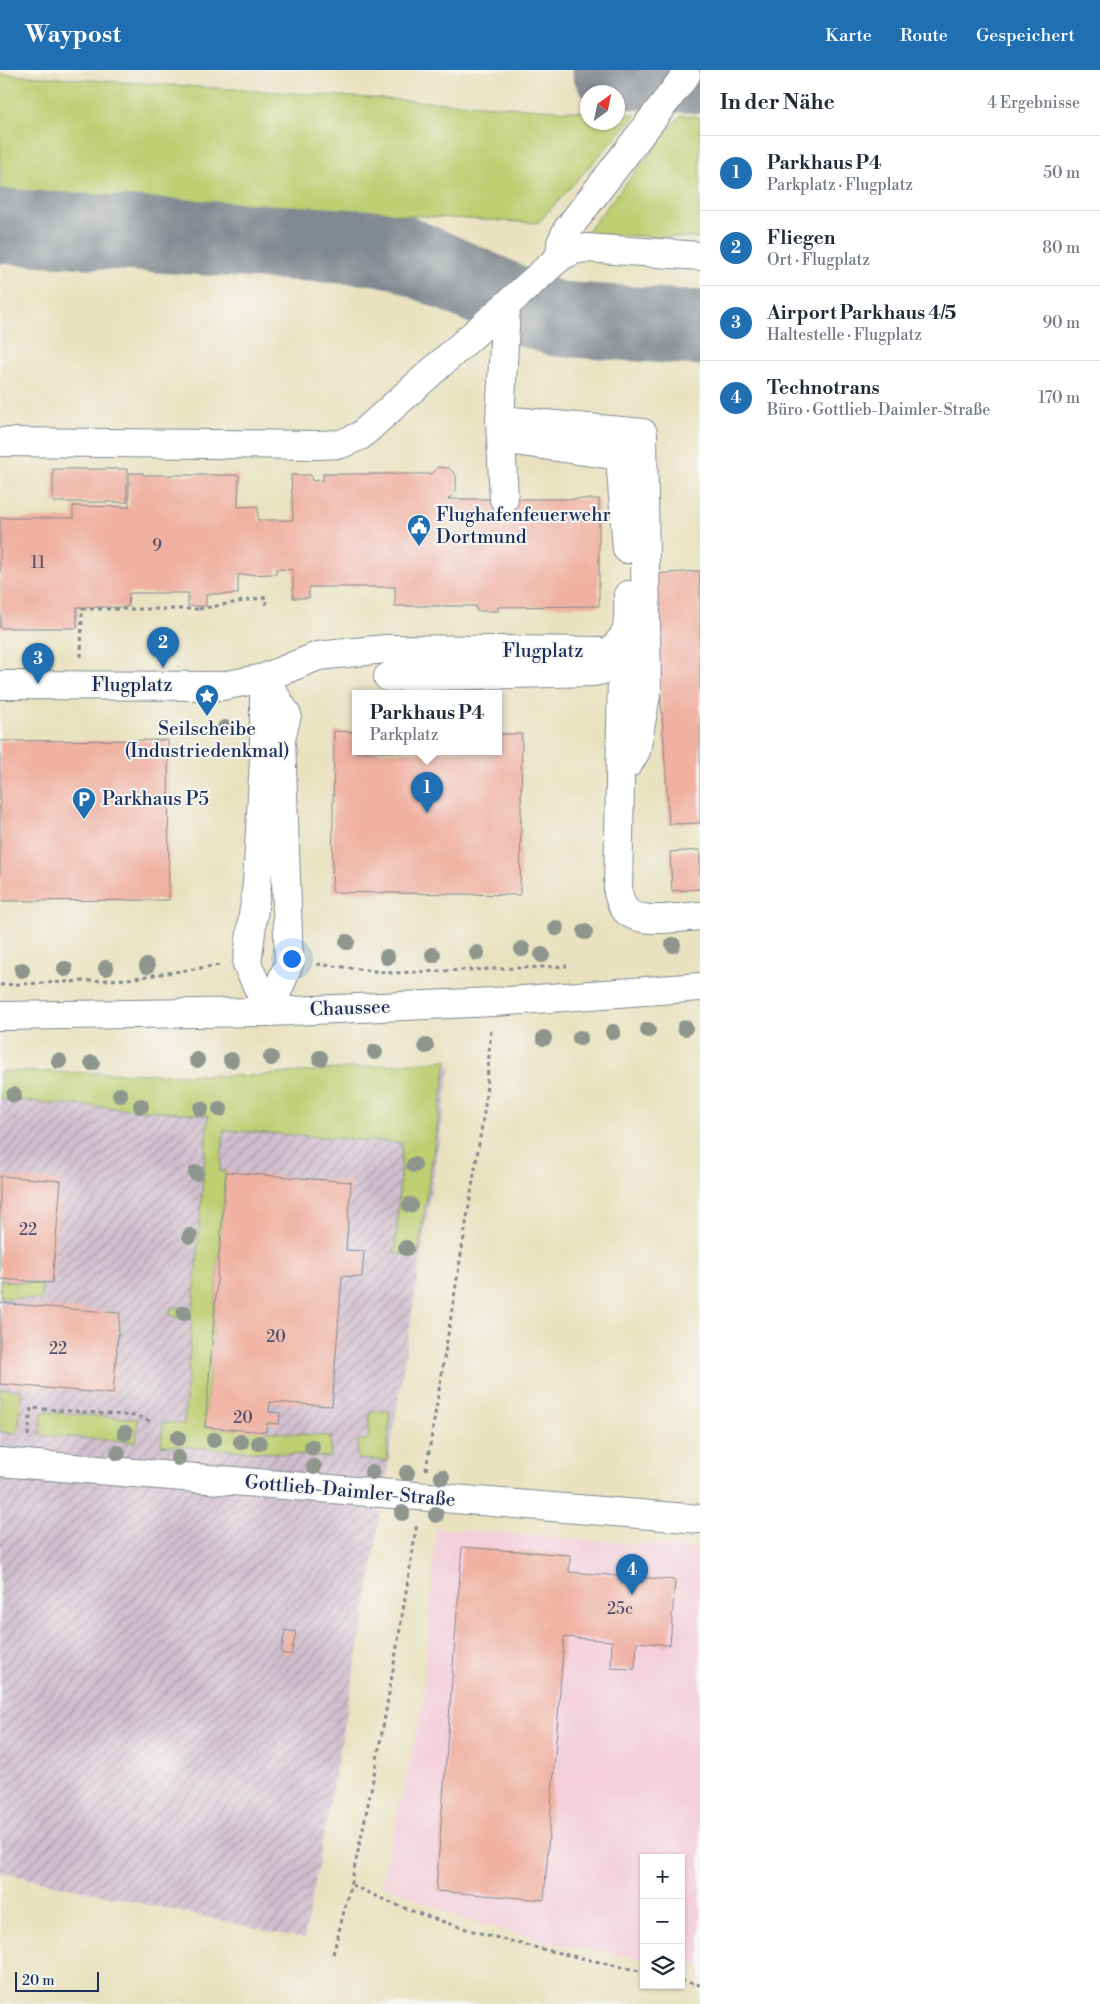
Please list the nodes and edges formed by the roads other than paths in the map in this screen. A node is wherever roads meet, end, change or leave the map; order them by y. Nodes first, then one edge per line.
1 (686, 75) dead end
2 (700, 256) edge
3 (560, 257) junction
4 (506, 306) junction
5 (500, 429) junction
6 (0, 442) edge
7 (619, 444) junction
8 (504, 499) dead end
9 (645, 634) junction
10 (611, 662) junction
11 (388, 677) dead end
12 (264, 678) junction
13 (0, 684) edge
14 (620, 777) junction
15 (700, 916) edge
16 (700, 987) edge
17 (269, 1012) junction
18 (0, 1016) edge
19 (0, 1462) edge
20 (700, 1520) edge

1 - 3 street
2 - 3 street
3 - 4 street
4 - 5 street
4 - 6 street
5 - 7 street
5 - 8 street
7 - 9 street
7 - 10 street
9 - 10 street
9 - 14 street
10 - 11 street
10 - 12 street, Flugplatz
10 - 14 street
12 - 13 street, Flugplatz
12 - 17 street
12 - 17 street
14 - 15 street
16 - 17 street, Chaussee
17 - 18 street, Chaussee
19 - 20 street, Gottlieb-Daimler-Straße

